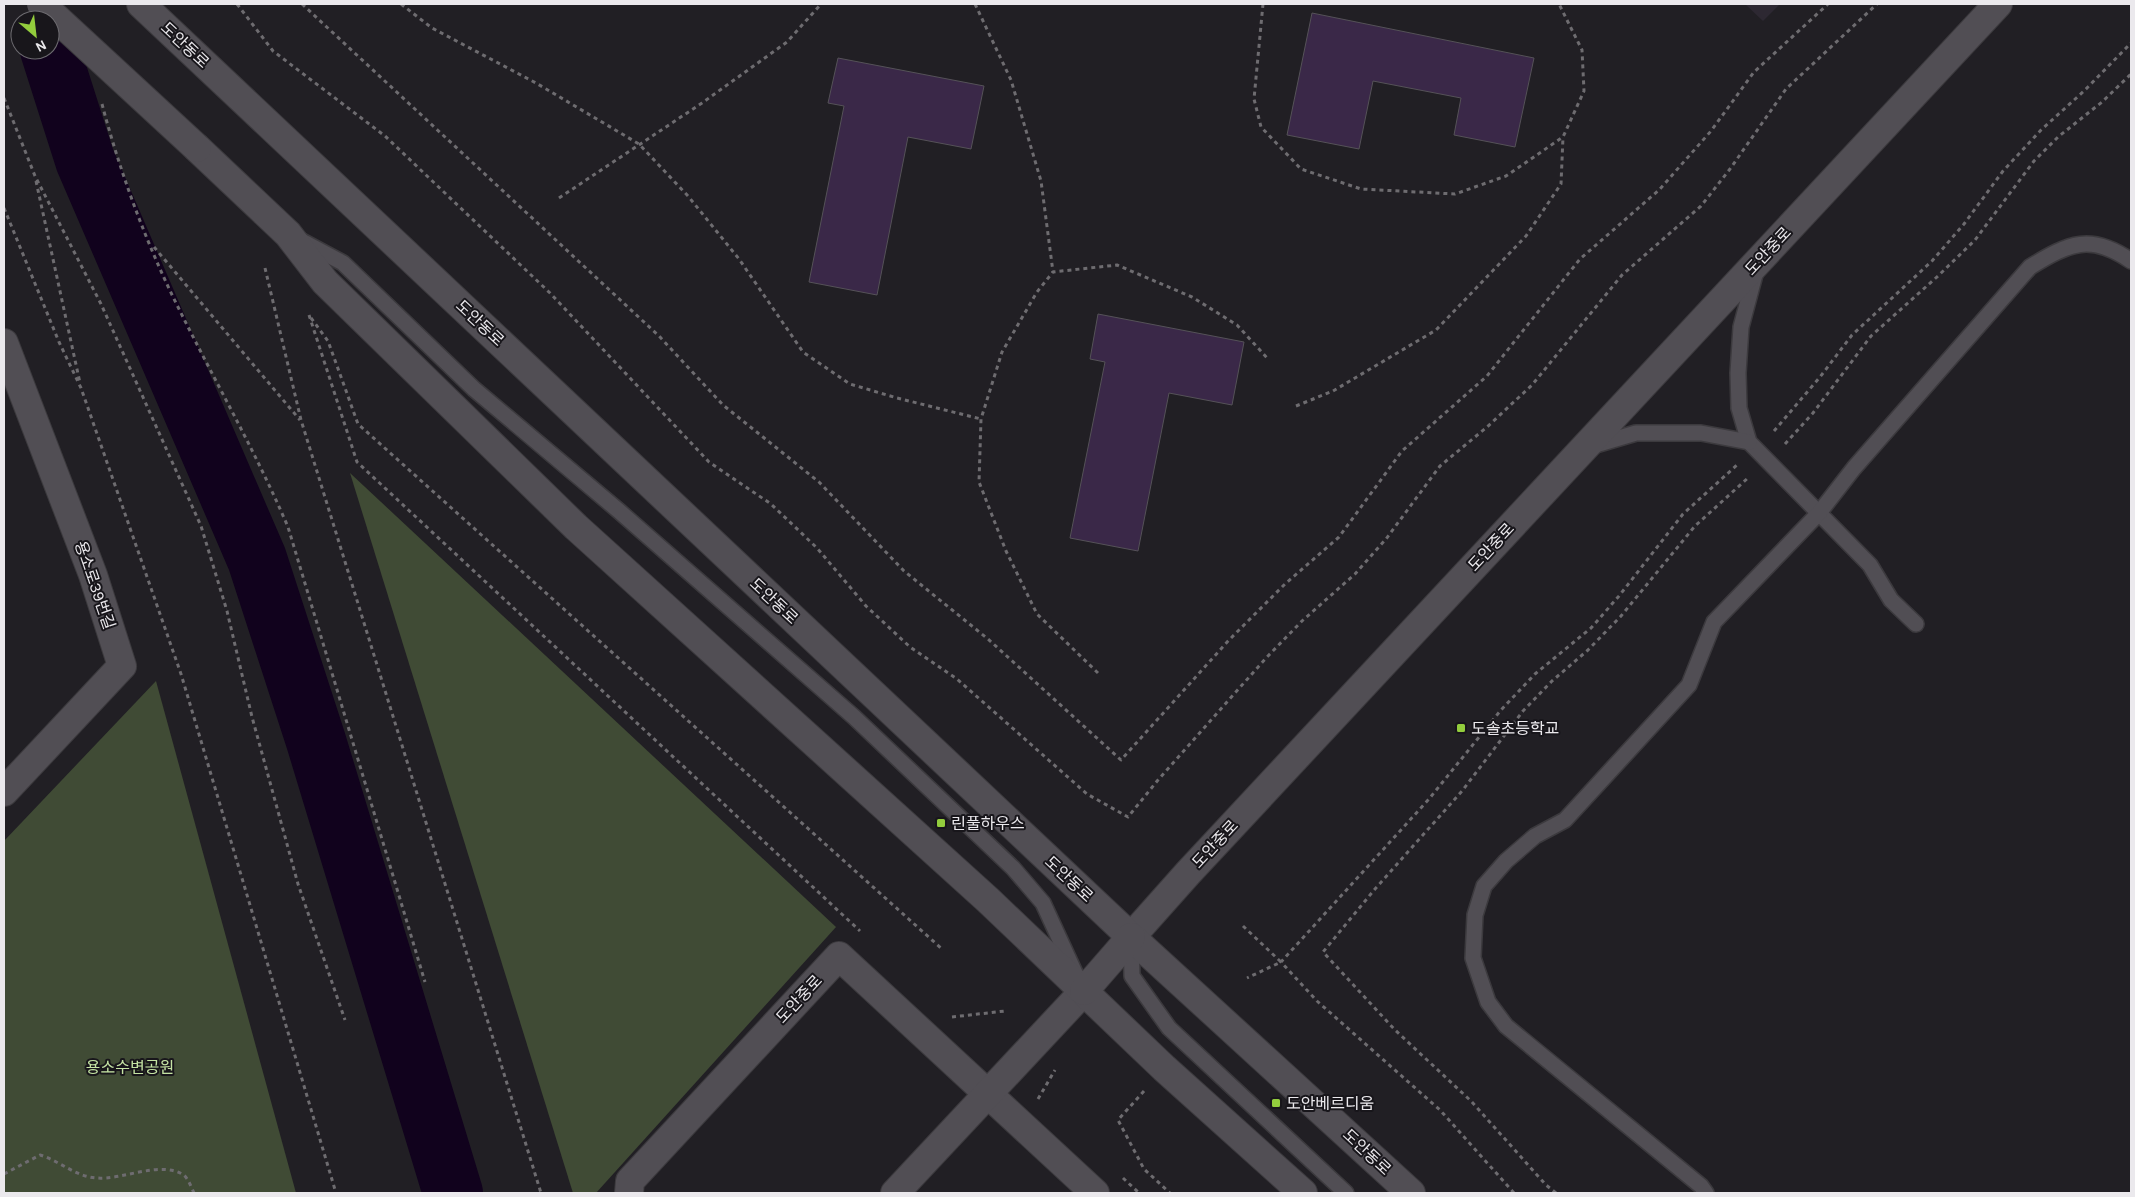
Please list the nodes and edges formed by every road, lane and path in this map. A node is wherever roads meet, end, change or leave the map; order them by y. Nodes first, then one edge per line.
1 (41, 4) edge
2 (237, 4) edge
3 (302, 4) edge
4 (401, 4) edge
5 (821, 4) edge
6 (975, 4) edge
7 (1263, 4) edge
8 (1559, 4) edge
9 (1828, 4) edge
10 (1877, 4) edge
11 (1998, 4) edge
12 (143, 5) edge
13 (2131, 43) edge
14 (2131, 74) edge
15 (4, 98) edge
16 (102, 103) dead end
17 (1563, 136) junction
18 (639, 144) junction
19 (35, 176) junction
20 (558, 198) dead end
21 (4, 208) edge
22 (288, 234) junction
23 (150, 243) junction
24 (1759, 260) junction
25 (2131, 261) edge
26 (265, 268) dead end
27 (1053, 272) junction
28 (4, 343) edge
29 (1269, 360) dead end
30 (81, 388) junction
31 (1296, 406) dead end
32 (982, 419) junction
33 (300, 420) junction
34 (1772, 433) dead end
35 (1749, 442) junction
36 (1784, 445) dead end
37 (1583, 449) junction
38 (1739, 463) dead end
39 (1752, 475) dead end
40 (1819, 513) junction
41 (1916, 624) dead end
42 (1098, 672) dead end
43 (4, 792) edge
44 (1243, 926) dead end
45 (866, 936) dead end
46 (1131, 937) junction
47 (942, 949) dead end
48 (1281, 962) junction
49 (1247, 978) dead end
50 (424, 982) dead end
51 (1084, 991) junction
52 (945, 1010) dead end
53 (1005, 1010) dead end
54 (345, 1020) dead end
55 (1056, 1069) dead end
56 (1144, 1091) dead end
57 (988, 1093) junction
58 (1045, 1105) dead end
59 (1118, 1173) dead end
60 (4, 1174) edge
61 (194, 1193) edge
62 (336, 1193) edge
63 (541, 1193) edge
64 (629, 1193) edge
65 (896, 1193) edge
66 (1095, 1193) edge
67 (1139, 1193) edge
68 (1170, 1193) edge
69 (1303, 1193) edge
70 (1346, 1193) edge
71 (1411, 1193) edge
72 (1514, 1193) edge
73 (1556, 1193) edge
74 (1706, 1193) edge

1 - 22 main road, bridge
2 - 10 path
3 - 9 path
4 - 18 path
5 - 18 path
6 - 27 path
7 - 17 path
8 - 17 path
11 - 24 main road, 도안중로
12 - 46 main road, 도안동로
13 - 34 path
14 - 36 path
15 - 19 path
16 - 23 path
17 - 31 path
18 - 20 path
18 - 32 path
19 - 30 path
19 - 54 path
21 - 30 path
22 - 51 main road
22 - 51 lane
23 - 33 path
23 - 50 path
24 - 35 lane
24 - 37 main road, 도안중로
25 - 40 lane
26 - 33 path
27 - 29 path
27 - 32 path
28 - 43 main road, 용소로39번길
30 - 62 path
32 - 42 path
33 - 63 path
35 - 37 lane
35 - 40 lane
37 - 46 main road, 도안중로
38 - 48 path
39 - 73 path
40 - 41 lane
40 - 74 lane
44 - 48 path
45 - 47 path
46 - 51 main road, 도안중로
46 - 70 lane
46 - 71 main road, 도안동로
48 - 49 path
48 - 72 path
51 - 57 main road, 도안중로
51 - 69 main road
52 - 53 path
55 - 58 path
56 - 68 path
57 - 64 main road, 도안중로
57 - 65 main road, 도안중로
57 - 66 main road
59 - 67 path
60 - 61 path

